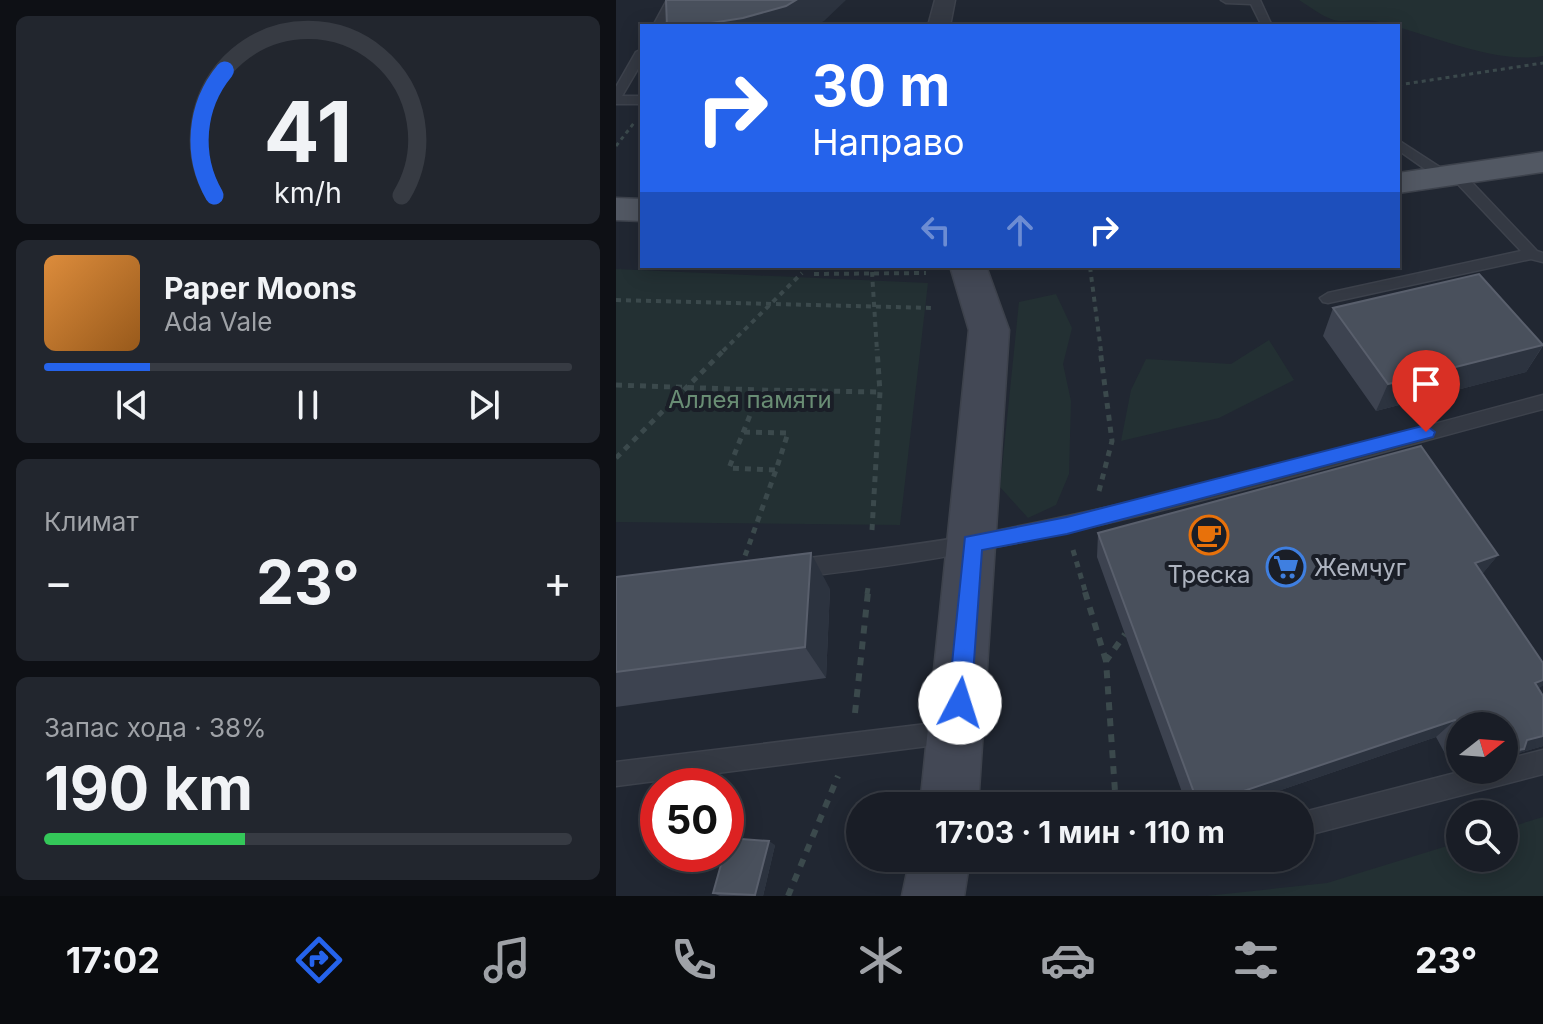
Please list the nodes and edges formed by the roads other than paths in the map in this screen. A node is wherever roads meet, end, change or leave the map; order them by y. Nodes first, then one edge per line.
1 (677, 0) edge
2 (945, 0) edge
3 (1226, 0) edge
4 (659, 24) edge
5 (939, 24) edge
6 (1266, 24) edge
7 (640, 56) edge
8 (616, 98) edge
9 (640, 100) edge
10 (1400, 145) edge
11 (1543, 162) edge
12 (1452, 177) junction
13 (1400, 183) edge
14 (616, 209) edge
15 (640, 210) edge
16 (1538, 257) edge
17 (969, 268) edge
18 (1328, 298) dead end
19 (1543, 402) edge
20 (972, 543) junction
21 (738, 574) edge
22 (957, 731) junction
23 (1543, 762) edge
24 (616, 774) edge
25 (950, 792) edge
26 (1314, 821) edge
27 (937, 872) edge
28 (933, 896) edge

1 - 4 lane
2 - 5 street
3 - 6 lane
7 - 8 lane
8 - 9 lane
10 - 12 lane
11 - 12 main road
12 - 13 main road
12 - 16 lane
14 - 15 main road
16 - 18 lane
17 - 20 main road
19 - 20 lane
20 - 21 lane
20 - 22 main road
22 - 24 lane
22 - 25 main road
23 - 26 lane
27 - 28 main road

